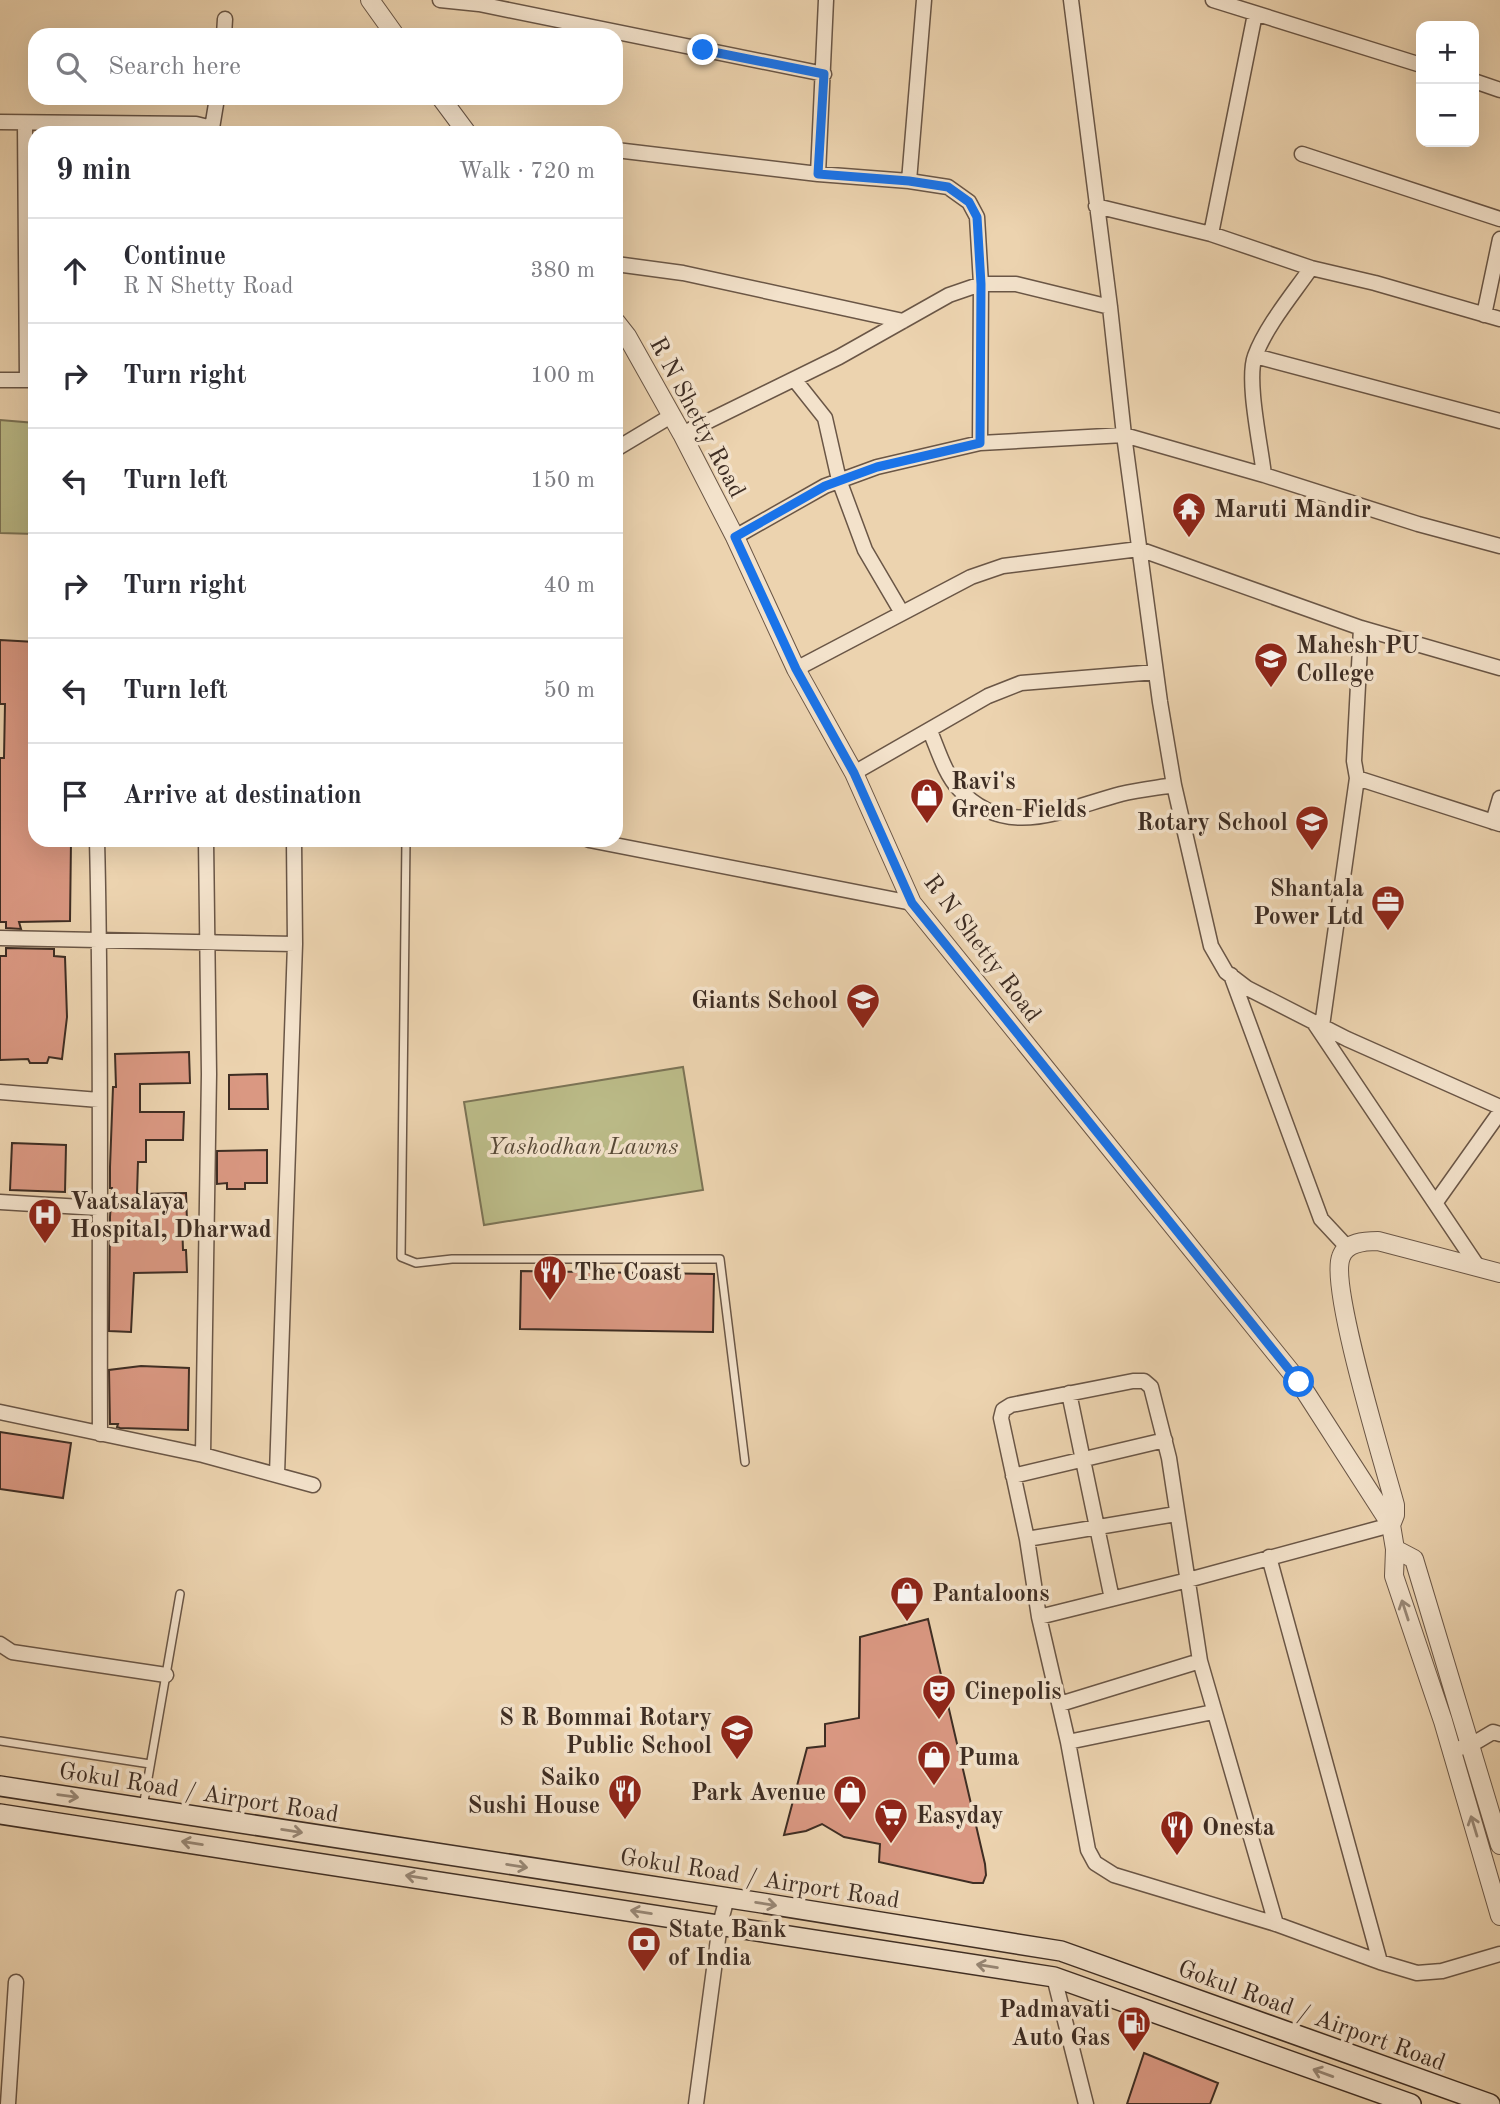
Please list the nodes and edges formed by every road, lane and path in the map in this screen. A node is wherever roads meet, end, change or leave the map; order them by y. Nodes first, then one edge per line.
1 (370, 0) edge
2 (440, 0) edge
3 (826, 0) edge
4 (925, 0) edge
5 (1072, 0) edge
6 (1213, 0) edge
7 (1255, 14) junction
8 (225, 19) dead end
9 (224, 28) edge
10 (390, 28) edge
11 (594, 28) edge
12 (623, 34) edge
13 (1416, 63) edge
14 (824, 74) junction
15 (1479, 83) edge
16 (1500, 90) edge
17 (217, 105) edge
18 (446, 105) edge
19 (0, 122) edge
20 (25, 124) junction
21 (63, 126) edge
22 (120, 126) edge
23 (202, 126) edge
24 (215, 126) edge
25 (462, 126) edge
26 (623, 151) edge
27 (1302, 154) dead end
28 (818, 174) junction
29 (909, 181) junction
30 (1096, 206) junction
31 (1500, 219) edge
32 (1211, 234) junction
33 (1500, 239) edge
34 (28, 252) edge
35 (623, 265) edge
36 (1311, 268) junction
37 (981, 284) junction
38 (1110, 307) junction
39 (1484, 315) junction
40 (1500, 319) edge
41 (903, 321) junction
42 (623, 338) edge
43 (1255, 356) junction
44 (794, 379) junction
45 (0, 380) edge
46 (28, 380) edge
47 (671, 416) junction
48 (1500, 421) edge
49 (682, 434) junction
50 (1124, 435) junction
51 (980, 443) junction
52 (623, 445) edge
53 (1264, 475) junction
54 (839, 480) junction
55 (735, 537) junction
56 (1500, 546) edge
57 (1139, 549) junction
58 (902, 613) junction
59 (1361, 628) junction
60 (1500, 668) edge
61 (796, 669) junction
62 (1156, 672) junction
63 (930, 731) junction
64 (854, 773) junction
65 (1357, 778) junction
66 (1174, 785) junction
67 (1500, 798) edge
68 (1497, 823) edge
69 (97, 847) edge
70 (206, 847) edge
71 (294, 847) edge
72 (406, 847) edge
73 (623, 847) edge
74 (912, 903) junction
75 (0, 938) edge
76 (100, 940) junction
77 (207, 941) junction
78 (295, 944) junction
79 (1231, 975) junction
80 (1318, 1024) junction
81 (0, 1092) edge
82 (99, 1100) junction
83 (1500, 1107) edge
84 (1500, 1112) edge
85 (0, 1202) edge
86 (1436, 1202) junction
87 (98, 1208) junction
88 (1348, 1248) junction
89 (1478, 1268) junction
90 (1500, 1273) edge
91 (1069, 1393) junction
92 (0, 1412) edge
93 (100, 1434) junction
94 (1165, 1440) junction
95 (203, 1455) junction
96 (1082, 1459) junction
97 (745, 1462) dead end
98 (277, 1474) junction
99 (1013, 1476) junction
100 (313, 1485) dead end
101 (1176, 1514) junction
102 (1391, 1524) junction
103 (1097, 1527) junction
104 (1027, 1539) junction
105 (1395, 1549) junction
106 (1269, 1557) junction
107 (1188, 1580) junction
108 (180, 1594) dead end
109 (1112, 1599) junction
110 (1039, 1617) junction
111 (0, 1644) edge
112 (1200, 1661) junction
113 (166, 1675) junction
114 (1060, 1704) junction
115 (1213, 1712) junction
116 (1462, 1715) junction
117 (1443, 1721) junction
118 (1500, 1734) edge
119 (0, 1741) edge
120 (1068, 1742) junction
121 (1471, 1745) junction
122 (1452, 1750) junction
123 (150, 1764) junction
124 (0, 1786) edge
125 (143, 1807) junction
126 (0, 1814) edge
127 (1500, 1845) edge
128 (727, 1898) junction
129 (1500, 1916) edge
130 (720, 1924) junction
131 (1276, 1924) junction
132 (1500, 1954) edge
133 (1380, 1962) junction
134 (1055, 1977) junction
135 (16, 1982) dead end
136 (1443, 2096) edge
137 (8, 2104) edge
138 (696, 2104) edge
139 (1086, 2104) edge
140 (1411, 2104) edge
141 (1490, 2104) edge

1 - 10 street
2 - 11 street
3 - 14 street
4 - 29 street
5 - 30 street
6 - 7 street
7 - 13 street
7 - 32 street
8 - 9 street
12 - 14 street
14 - 28 street
15 - 16 street
17 - 24 street
18 - 25 street
19 - 20 street
20 - 21 street
20 - 34 street
22 - 23 street
26 - 28 street
27 - 31 street
28 - 29 street
29 - 37 street
30 - 32 street
30 - 38 street
32 - 36 street
33 - 39 street
35 - 41 street
36 - 39 street
36 - 43 street
37 - 38 street
37 - 41 street
37 - 51 street
38 - 50 street
39 - 40 street
41 - 44 street
42 - 47 street, R N Shetty Road
43 - 48 street
43 - 53 street
44 - 49 street
44 - 54 street
45 - 46 street
47 - 49 street, R N Shetty Road
47 - 52 street
49 - 55 street, R N Shetty Road
50 - 51 street
50 - 53 street
50 - 57 street
51 - 54 street
53 - 56 street
54 - 55 street
54 - 58 street
55 - 61 street, R N Shetty Road
57 - 58 street
57 - 59 street
57 - 62 street
58 - 61 street
59 - 60 street
59 - 65 street
61 - 64 street, R N Shetty Road
62 - 63 street
62 - 66 street
63 - 64 street
63 - 66 street
64 - 74 street, R N Shetty Road
65 - 68 street
65 - 80 street
66 - 79 street
67 - 68 street
69 - 76 street
70 - 77 street
71 - 78 street
72 - 97 lane
73 - 74 street
74 - 102 street, R N Shetty Road
75 - 76 street
76 - 77 street
76 - 82 street
77 - 78 street
77 - 95 street
78 - 98 street
79 - 80 street
79 - 88 street
80 - 83 street
80 - 86 street
81 - 82 street
82 - 87 street
84 - 86 street
85 - 87 street
86 - 89 street
87 - 93 street
88 - 89 street
88 - 102 street
89 - 90 street
91 - 94 street
91 - 96 street
91 - 99 street
92 - 93 street
93 - 95 street
94 - 96 street
94 - 101 street
95 - 98 street
96 - 99 street
96 - 103 street
98 - 100 street
99 - 104 street
101 - 103 street
101 - 107 street
102 - 105 street, R N Shetty Road
102 - 106 street
103 - 104 street
103 - 109 street
104 - 110 street
105 - 116 street
117 -> 105 street, R N Shetty Road
106 - 107 street
106 - 133 street
107 - 109 street
107 - 112 street
108 - 113 lane
109 - 110 street
110 - 114 street
111 - 113 street
112 - 114 street
112 - 115 street
113 - 123 lane
114 - 120 street
115 - 120 street
115 - 131 street
116 - 117 street
116 - 121 street
117 - 122 street, R N Shetty Road
118 - 121 street
119 - 123 lane
120 - 131 street
121 - 122 street
121 - 127 street
129 -> 122 street, R N Shetty Road
123 - 125 lane
124 -> 125 main road, Gokul Road / Airport Road
125 -> 128 main road, Gokul Road / Airport Road
130 -> 126 main road, Gokul Road / Airport Road
128 - 130 street
128 -> 136 main road, Gokul Road / Airport Road
134 -> 130 main road, Gokul Road / Airport Road
130 - 138 street
131 - 133 street
132 - 133 street
134 - 139 street
140 -> 134 main road, Gokul Road / Airport Road
135 - 137 street
136 - 141 main road, Gokul Road / Airport Road

